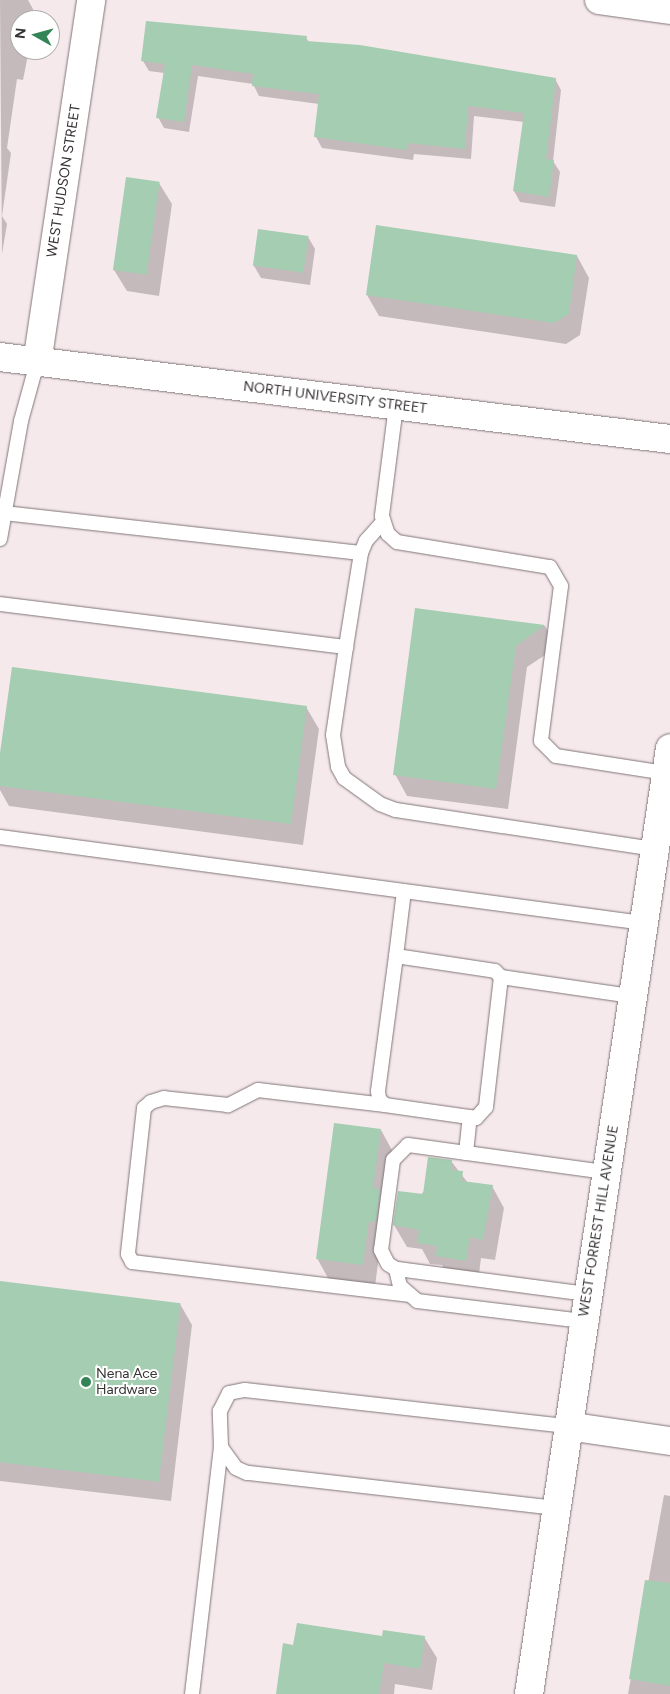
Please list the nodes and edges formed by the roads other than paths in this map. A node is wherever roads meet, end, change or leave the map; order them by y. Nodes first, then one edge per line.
1 (91, 0) edge
2 (599, 0) edge
3 (670, 10) edge
4 (0, 357) edge
5 (37, 363) junction
6 (396, 406) junction
7 (670, 439) edge
8 (5, 478) edge
9 (4, 513) junction
10 (382, 523) junction
11 (0, 539) edge
12 (360, 553) junction
13 (0, 604) edge
14 (346, 647) junction
15 (668, 761) edge
16 (0, 837) edge
17 (655, 849) junction
18 (404, 891) junction
19 (644, 923) junction
20 (396, 956) junction
21 (501, 977) junction
22 (632, 996) junction
23 (385, 1105) junction
24 (470, 1116) junction
25 (466, 1153) junction
26 (606, 1172) junction
27 (396, 1269) junction
28 (408, 1294) junction
29 (587, 1294) junction
30 (584, 1321) junction
31 (567, 1426) junction
32 (670, 1441) edge
33 (221, 1447) junction
34 (556, 1508) junction
35 (192, 1694) edge
36 (529, 1694) edge

1 - 5 main road, WEST HUDSON STREET
2 - 3 main road
4 - 5 main road, NORTH UNIVERSITY STREET
5 - 6 main road, NORTH UNIVERSITY STREET
5 - 8 lane
6 - 7 main road, NORTH UNIVERSITY STREET
6 - 10 lane
8 - 9 lane
9 - 11 lane
9 - 12 lane
10 - 12 lane
10 - 15 lane
12 - 14 lane
13 - 14 lane
14 - 17 lane
15 - 17 main road, WEST FORREST HILL AVENUE
16 - 18 lane
17 - 19 main road, WEST FORREST HILL AVENUE
18 - 19 lane
18 - 20 lane
19 - 22 main road, WEST FORREST HILL AVENUE
20 - 21 lane
20 - 23 lane
21 - 22 lane
21 - 24 lane
22 - 26 main road, WEST FORREST HILL AVENUE
23 - 24 lane
23 - 28 lane
24 - 25 lane
25 - 26 lane
25 - 27 lane
26 - 29 main road, WEST FORREST HILL AVENUE
27 - 28 lane
27 - 29 lane
28 - 30 lane
29 - 30 main road, WEST FORREST HILL AVENUE
30 - 31 main road, WEST FORREST HILL AVENUE
31 - 32 main road
31 - 33 lane
31 - 34 main road, WEST FORREST HILL AVENUE
33 - 34 lane
33 - 35 lane
34 - 36 main road, WEST FORREST HILL AVENUE

